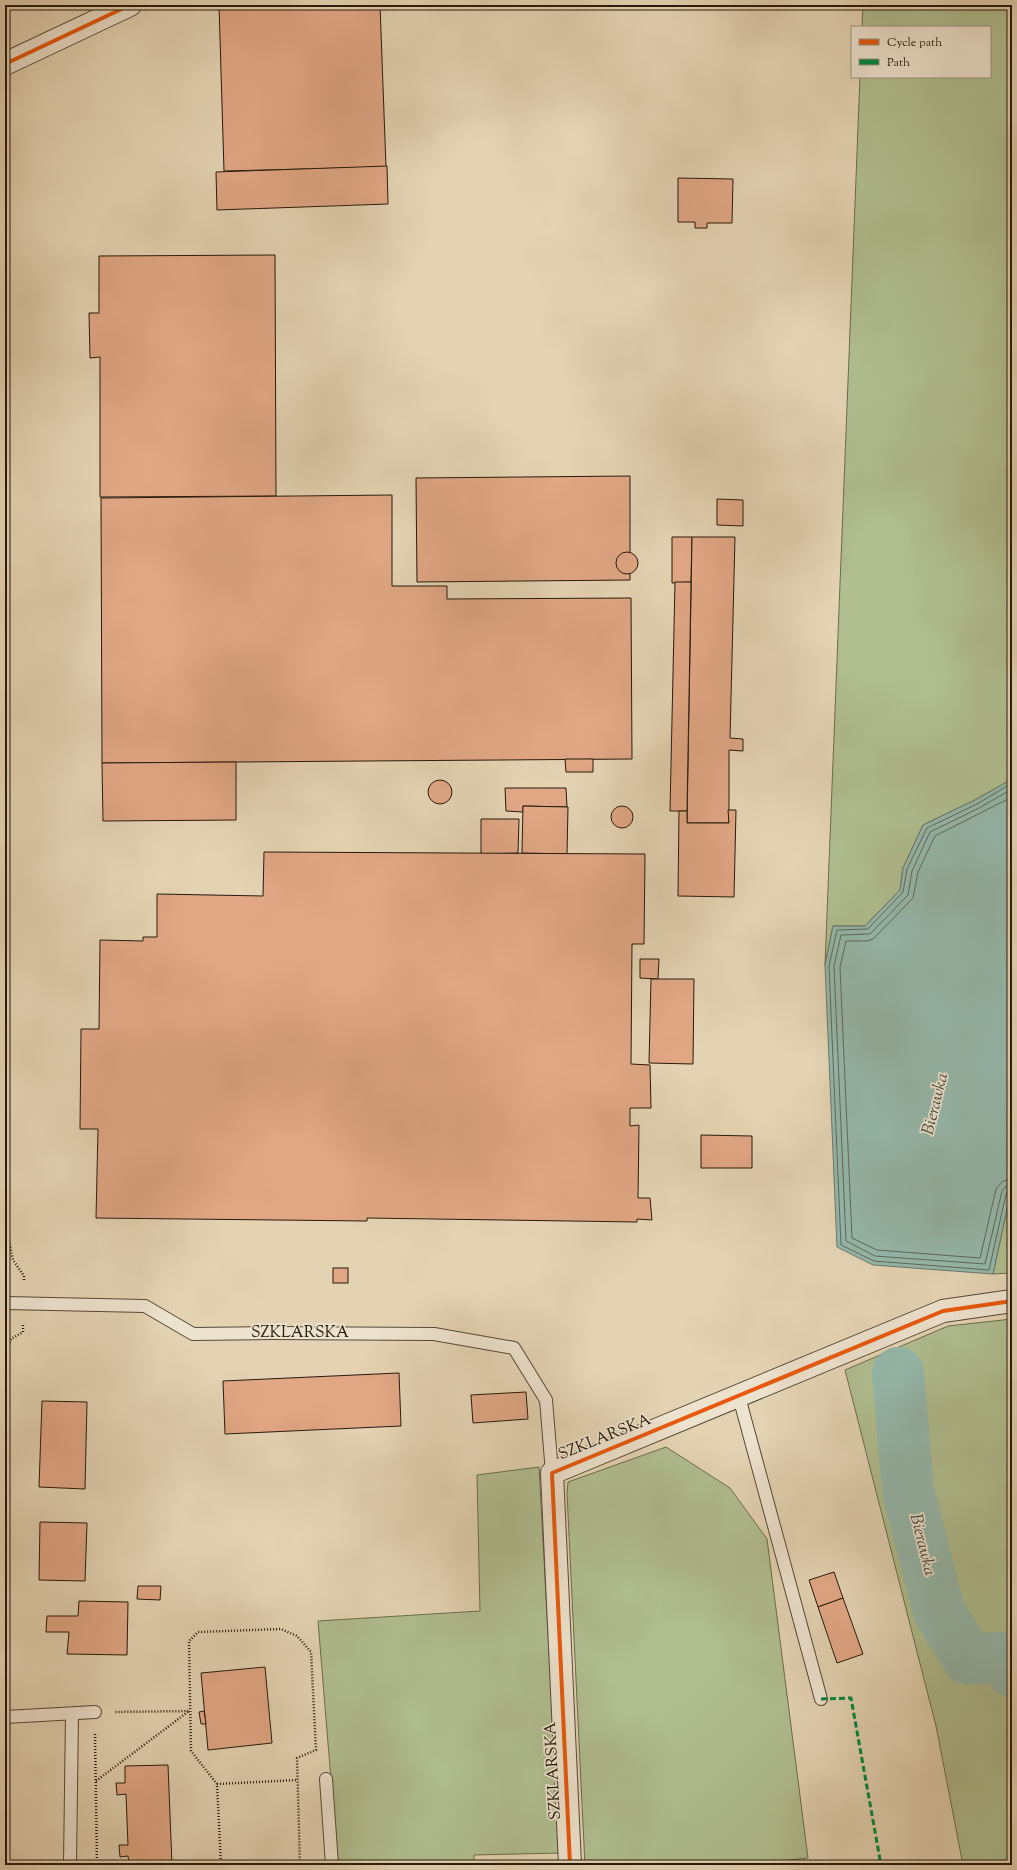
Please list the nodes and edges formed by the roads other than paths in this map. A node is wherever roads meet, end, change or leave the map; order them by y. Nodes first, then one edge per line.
1 (130, 5) edge
2 (5, 64) edge
3 (1012, 1301) edge
4 (5, 1303) edge
5 (739, 1397) junction
6 (552, 1473) junction
7 (821, 1699) dead end
8 (95, 1712) road end
9 (72, 1714) junction
10 (5, 1717) edge
11 (326, 1779) dead end
12 (70, 1865) edge
13 (332, 1865) edge
14 (570, 1865) edge

1 - 2 street
3 - 5 street, SZKLARSKA
4 - 6 lane, SZKLARSKA
5 - 6 street, SZKLARSKA
5 - 7 lane
6 - 14 street, SZKLARSKA
8 - 9 lane
9 - 10 lane
9 - 12 lane
11 - 13 lane

